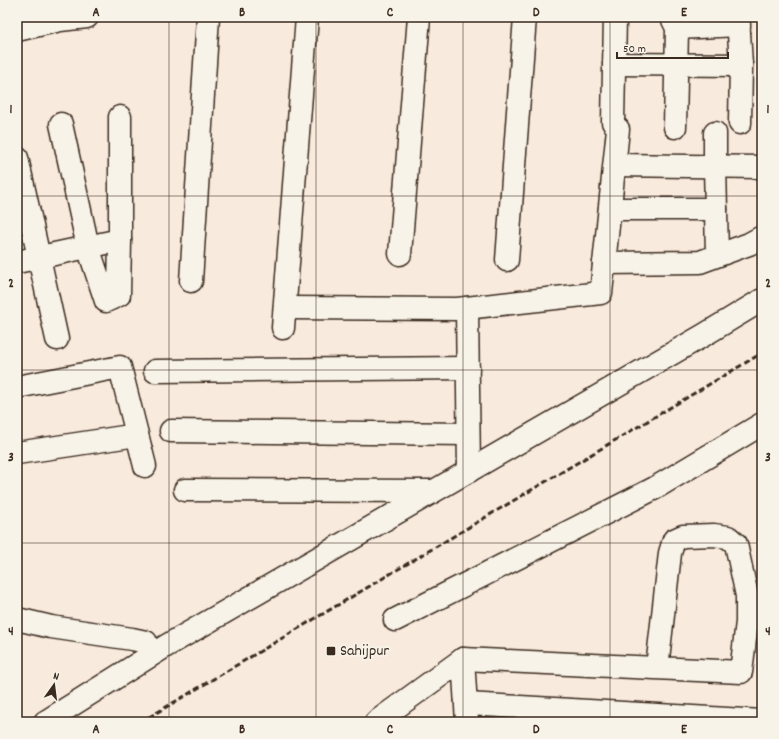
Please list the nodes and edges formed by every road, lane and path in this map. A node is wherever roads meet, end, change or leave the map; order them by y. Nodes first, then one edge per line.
1 (81, 17) edge
2 (208, 17) edge
3 (307, 17) edge
4 (419, 17) edge
5 (525, 17) edge
6 (615, 17) edge
7 (738, 21) edge
8 (675, 22) edge
9 (17, 30) edge
10 (614, 64) junction
11 (677, 65) junction
12 (741, 65) junction
13 (120, 117) dead end
14 (740, 123) dead end
15 (61, 124) dead end
16 (675, 127) dead end
17 (715, 133) dead end
18 (17, 158) edge
19 (615, 165) junction
20 (714, 166) junction
21 (760, 167) dead end
22 (610, 209) junction
23 (716, 209) junction
24 (762, 237) edge
25 (120, 240) junction
26 (88, 247) junction
27 (400, 254) dead end
28 (717, 255) junction
29 (39, 257) junction
30 (508, 260) dead end
31 (17, 262) edge
32 (604, 263) junction
33 (191, 281) dead end
34 (762, 300) edge
35 (468, 308) junction
36 (57, 339) dead end
37 (468, 368) junction
38 (155, 371) dead end
39 (17, 387) edge
40 (762, 424) edge
41 (171, 431) dead end
42 (468, 434) junction
43 (137, 435) junction
44 (17, 453) edge
45 (146, 466) dead end
46 (469, 471) junction
47 (185, 490) dead end
48 (434, 491) junction
49 (754, 595) edge
50 (17, 620) edge
51 (395, 620) dead end
52 (146, 642) dead end
53 (463, 659) junction
54 (657, 668) junction
55 (467, 713) edge
56 (733, 721) edge
57 (762, 721) edge
58 (45, 722) edge
59 (376, 722) edge

1 - 9 street
2 - 33 street
3 - 35 street
4 - 27 street
5 - 30 street
6 - 10 street
7 - 8 street
7 - 12 street
8 - 11 street
10 - 11 street
10 - 19 street
11 - 12 street
11 - 16 street
12 - 14 street
13 - 25 street
15 - 26 street
17 - 20 street
18 - 29 street
19 - 20 street
19 - 22 street
20 - 21 street
20 - 23 street
22 - 23 street
22 - 32 street
23 - 28 street
24 - 28 street
25 - 26 street
25 - 26 street
26 - 29 street
28 - 32 street
29 - 31 street
29 - 36 street
32 - 35 street
34 - 46 street
35 - 37 street
37 - 38 street
37 - 42 street
39 - 43 street
40 - 51 street
41 - 42 street
42 - 46 street
43 - 44 street
43 - 45 street
46 - 48 street
47 - 48 street
48 - 58 street
49 - 54 street
49 - 54 street
50 - 52 street
53 - 54 street
53 - 55 street
53 - 59 street
55 - 56 street
56 - 57 street

